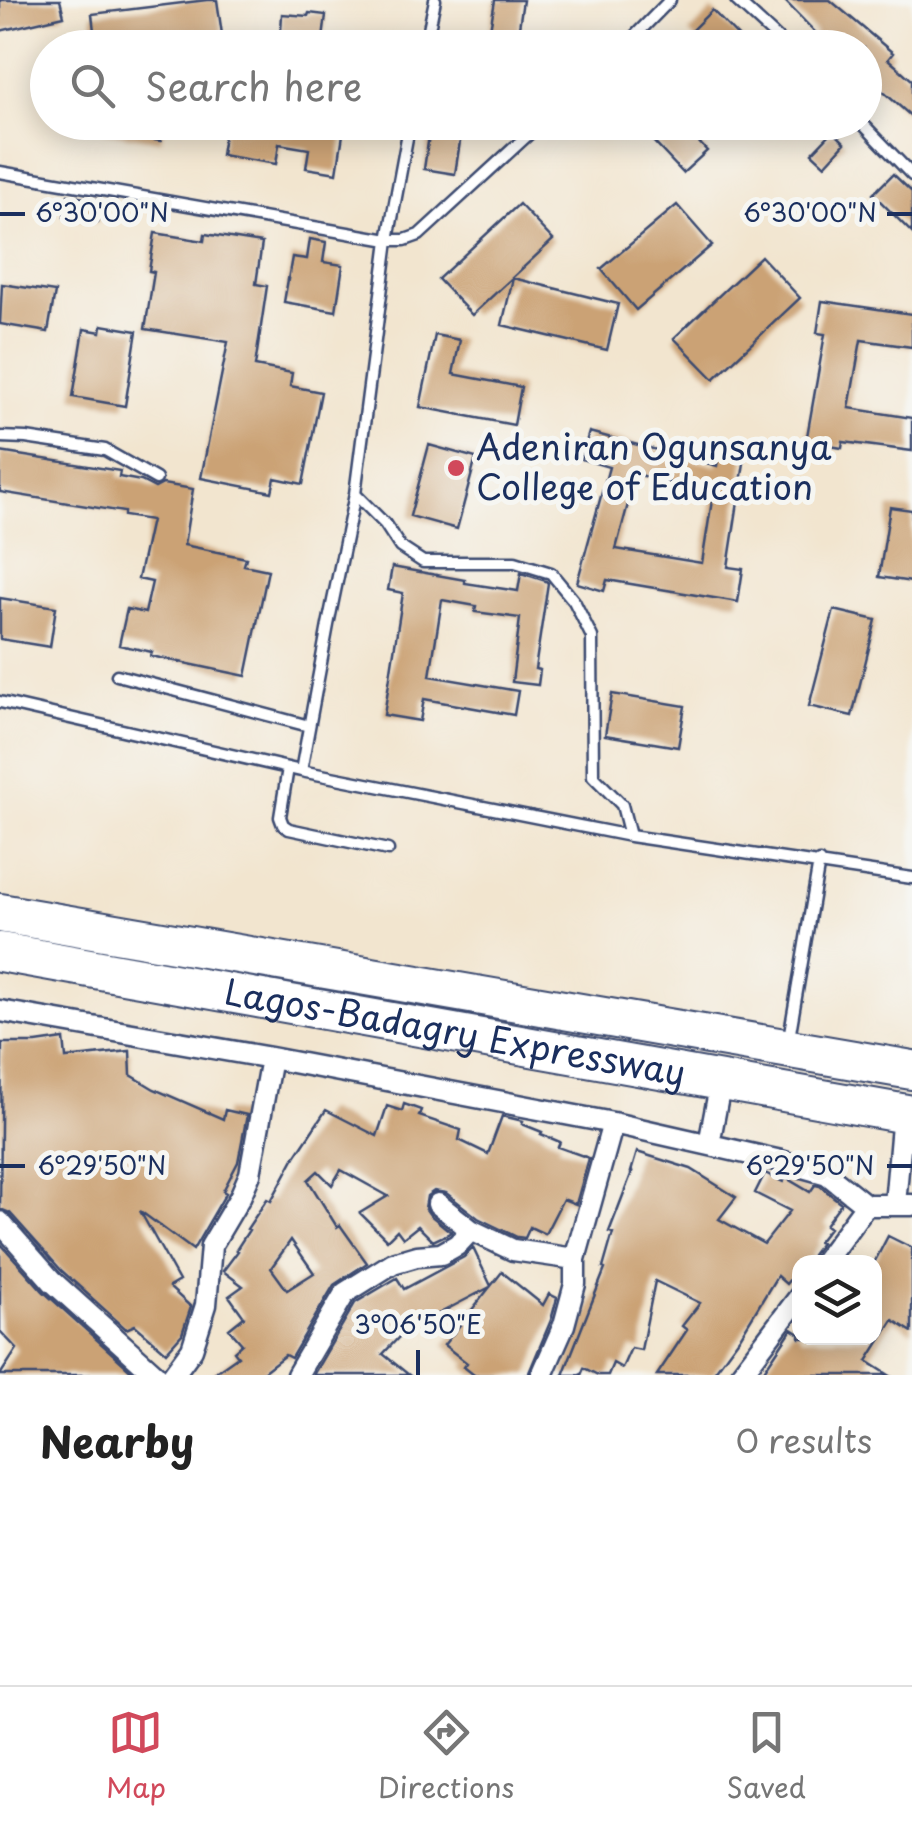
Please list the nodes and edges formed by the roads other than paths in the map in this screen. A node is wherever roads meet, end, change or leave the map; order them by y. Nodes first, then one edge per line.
1 (435, 0) edge
2 (670, 0) edge
3 (736, 0) edge
4 (429, 30) edge
5 (641, 30) edge
6 (768, 30) edge
7 (407, 140) edge
8 (523, 140) edge
9 (878, 140) edge
10 (0, 172) edge
11 (912, 175) edge
12 (388, 240) junction
13 (0, 437) edge
14 (156, 479) dead end
15 (355, 494) junction
16 (117, 675) dead end
17 (0, 702) edge
18 (310, 726) junction
19 (288, 768) junction
20 (301, 771) junction
21 (630, 836) junction
22 (388, 850) dead end
23 (818, 862) junction
24 (912, 878) edge
25 (0, 914) edge
26 (0, 952) edge
27 (0, 1011) edge
28 (787, 1049) junction
29 (271, 1058) junction
30 (912, 1070) edge
31 (721, 1081) junction
32 (908, 1114) edge
33 (613, 1123) junction
34 (708, 1144) junction
35 (438, 1204) dead end
36 (866, 1204) junction
37 (903, 1204) edge
38 (0, 1222) edge
39 (470, 1230) junction
40 (829, 1255) edge
41 (575, 1259) junction
42 (792, 1307) edge
43 (156, 1375) edge
44 (173, 1375) edge
45 (297, 1375) edge
46 (542, 1375) edge
47 (740, 1375) edge

1 - 4 lane
2 - 5 lane
3 - 6 lane
7 - 12 lane
8 - 12 lane
9 - 11 lane
10 - 12 lane
12 - 15 lane
13 - 14 lane
15 - 18 lane
15 - 21 lane
16 - 18 lane
17 - 19 lane
18 - 20 lane
19 - 20 lane
19 - 22 lane
20 - 21 lane
21 - 23 lane
23 - 24 lane
23 - 28 lane
25 - 28 highway, Lagos-Badagry Expressway
26 - 31 highway, Lagos-Badagry Expressway
27 - 29 street
28 - 30 highway, Lagos-Badagry Expressway
29 - 33 street
29 - 44 street
31 - 32 highway, Lagos-Badagry Expressway
31 - 34 street
32 - 37 street
33 - 34 street
33 - 41 street
34 - 36 street
35 - 39 street
36 - 37 street
36 - 40 street
38 - 43 street
39 - 41 street
39 - 45 street
41 - 46 street
42 - 47 street

